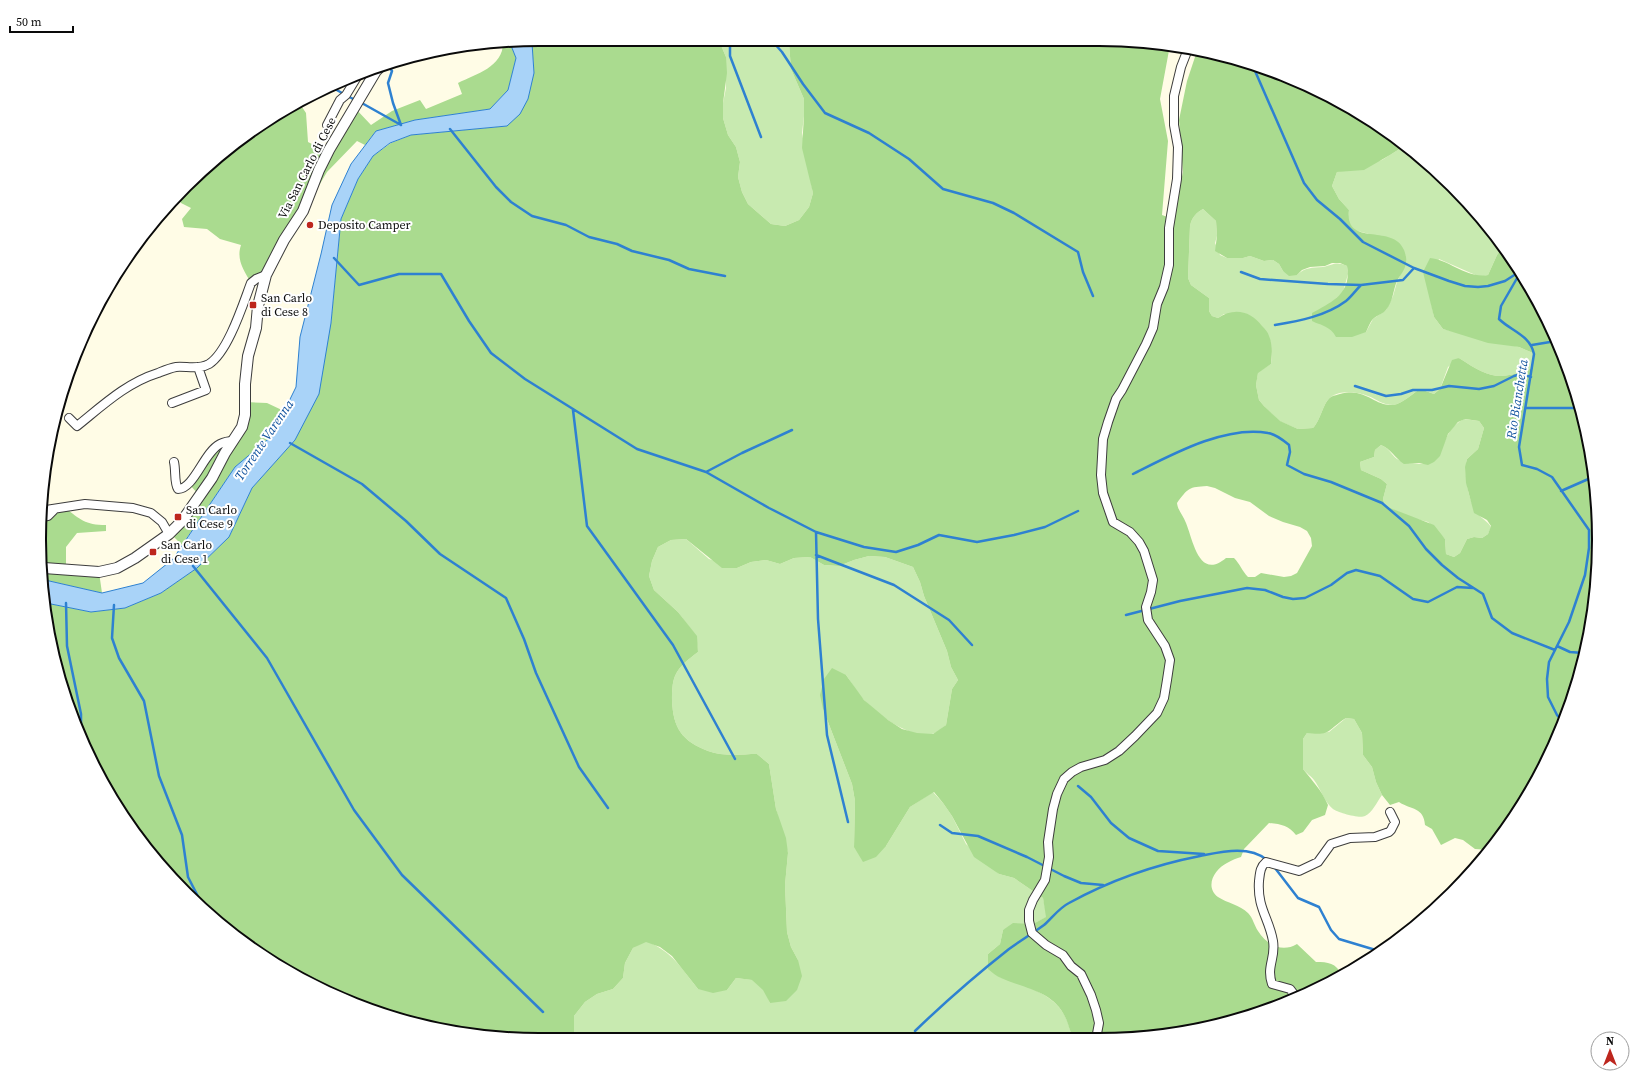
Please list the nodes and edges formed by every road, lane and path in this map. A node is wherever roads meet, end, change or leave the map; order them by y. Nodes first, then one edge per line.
1 (1186, 54) edge
2 (374, 75) edge
3 (352, 84) edge
4 (328, 125) dead end
5 (266, 275) junction
6 (198, 367) junction
7 (172, 404) dead end
8 (70, 418) dead end
9 (233, 441) junction
10 (174, 462) dead end
11 (47, 509) edge
12 (55, 509) junction
13 (47, 516) edge
14 (169, 534) junction
15 (47, 568) edge
16 (1390, 812) dead end
17 (1293, 993) edge
18 (1097, 1033) edge

1 - 18 street
2 - 5 street, Via San Carlo di Cese
3 - 4 street, Via San Carlo di Cese
5 - 6 street
5 - 9 street, Via San Carlo di Cese
6 - 7 street
6 - 8 street
9 - 10 street
9 - 14 street, Via San Carlo di Cese
11 - 12 street
12 - 13 street
12 - 14 street
14 - 15 street, Via San Carlo di Cese
16 - 17 street

